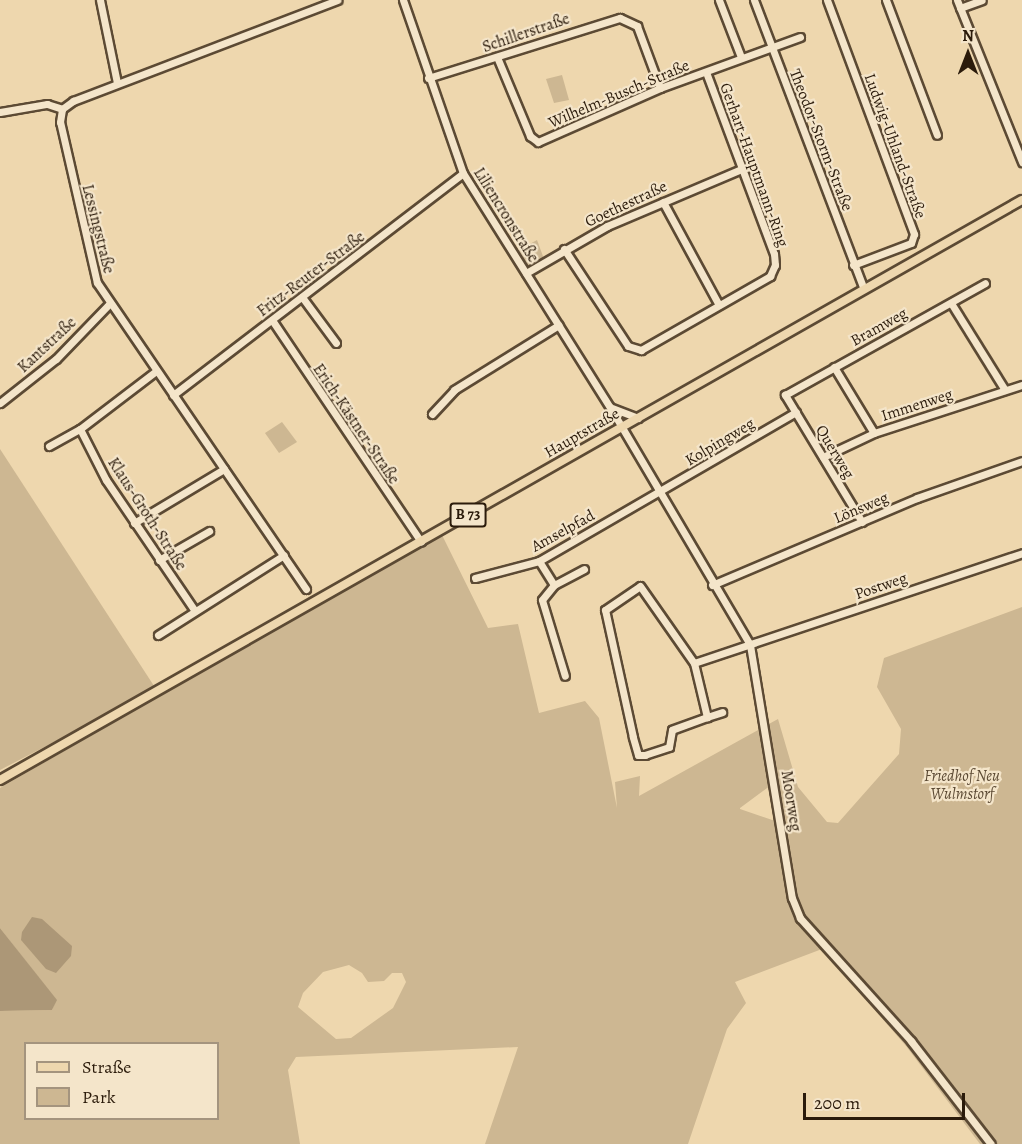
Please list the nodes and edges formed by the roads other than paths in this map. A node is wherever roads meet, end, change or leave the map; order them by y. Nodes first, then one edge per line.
1 (100, 0) edge
2 (337, 0) edge
3 (403, 0) edge
4 (719, 0) edge
5 (754, 0) edge
6 (827, 0) edge
7 (886, 0) edge
8 (957, 0) edge
9 (982, 0) edge
10 (960, 8) junction
11 (800, 37) dead end
12 (772, 47) junction
13 (497, 57) junction
14 (741, 57) junction
15 (706, 72) junction
16 (428, 78) junction
17 (117, 82) junction
18 (660, 88) junction
19 (62, 109) junction
20 (0, 112) edge
21 (937, 135) dead end
22 (1022, 162) edge
23 (741, 169) junction
24 (463, 173) junction
25 (1022, 200) edge
26 (663, 202) junction
27 (564, 249) junction
28 (853, 265) junction
29 (526, 273) junction
30 (985, 283) dead end
31 (864, 289) junction
32 (302, 297) junction
33 (110, 303) junction
34 (951, 303) junction
35 (719, 304) junction
36 (272, 320) junction
37 (559, 325) junction
38 (336, 343) dead end
39 (834, 367) junction
40 (156, 371) junction
41 (1022, 385) edge
42 (1005, 390) junction
43 (173, 395) junction
44 (785, 395) joint
45 (0, 403) edge
46 (610, 407) junction
47 (796, 412) junction
48 (432, 414) dead end
49 (638, 418) junction
50 (622, 427) junction
51 (80, 429) junction
52 (874, 433) junction
53 (49, 446) dead end
54 (823, 457) junction
55 (1022, 461) edge
56 (224, 469) junction
57 (658, 495) junction
58 (862, 522) junction
59 (134, 523) junction
60 (209, 531) dead end
61 (421, 542) junction
62 (1022, 553) edge
63 (284, 555) junction
64 (159, 560) junction
65 (539, 561) junction
66 (584, 569) dead end
67 (475, 578) dead end
68 (554, 585) junction
69 (712, 585) junction
70 (306, 588) dead end
71 (195, 611) junction
72 (158, 635) dead end
73 (750, 645) junction
74 (694, 663) junction
75 (565, 676) dead end
76 (722, 712) dead end
77 (707, 717) junction
78 (0, 780) edge
79 (991, 1144) edge

1 - 17 street
2 - 17 street
3 - 16 street, Liliencronstraße
4 - 14 street
5 - 12 street, Theodor-Storm-Straße
6 - 28 street, Ludwig-Uhland-Straße
7 - 21 street
8 - 10 street
9 - 10 street
10 - 22 street
11 - 12 street, Wilhelm-Busch-Straße
12 - 14 street, Wilhelm-Busch-Straße
12 - 28 street, Theodor-Storm-Straße
13 - 16 street, Schillerstraße
13 - 18 street, Schillerstraße
13 - 18 street, Wilhelm-Busch-Straße
14 - 15 street, Wilhelm-Busch-Straße
15 - 18 street, Wilhelm-Busch-Straße
15 - 23 street, Gerhart-Hauptmann-Ring
16 - 24 street, Liliencronstraße
17 - 19 street
19 - 20 street
19 - 33 street, Lessingstraße
23 - 26 street, Goethestraße
23 - 35 street, Gerhart-Hauptmann-Ring
24 - 29 street, Liliencronstraße
24 - 32 street, Fritz-Reuter-Straße
25 - 31 main road, Hauptstraße / B 73
26 - 27 street, Goethestraße
26 - 35 street
27 - 29 street, Goethestraße
27 - 35 street, Gerhart-Hauptmann-Ring
28 - 31 street, Theodor-Storm-Straße
29 - 37 street, Liliencronstraße
30 - 34 street, Bramweg
31 - 49 main road, Hauptstraße / B 73
32 - 36 street, Fritz-Reuter-Straße
32 - 38 street
33 - 40 street, Lessingstraße
33 - 45 street, Kantstraße
34 - 39 street, Bramweg
34 - 42 street
36 - 43 street, Fritz-Reuter-Straße
36 - 61 street, Erich-Kästner-Straße
37 - 46 street, Liliencronstraße
37 - 48 street
39 - 44 street, Bramweg
39 - 52 street
40 - 43 street, Lessingstraße
40 - 51 street
41 - 42 street, Immenweg
42 - 52 street, Immenweg
43 - 56 street, Lessingstraße
44 - 47 street, Querweg
46 - 49 street
46 - 50 street, Liliencronstraße
47 - 54 street, Querweg
47 - 57 street, Kolpingweg
49 - 50 main road, Hauptstraße / B 73
50 - 57 street, Moorweg
50 - 61 main road, Hauptstraße / B 73
51 - 53 street
51 - 59 street, Klaus-Groth-Straße
52 - 54 street, Immenweg
54 - 58 street, Querweg
55 - 58 street, Lönsweg
56 - 59 street
56 - 63 street, Lessingstraße
57 - 65 street, Amselpfad
57 - 69 street, Moorweg
58 - 69 street, Lönsweg
59 - 64 street, Klaus-Groth-Straße
60 - 64 street
61 - 78 main road, Hauptstraße / B 73
62 - 73 street, Postweg
63 - 70 street, Lessingstraße
63 - 71 street
64 - 71 street, Klaus-Groth-Straße
65 - 67 street, Amselpfad
65 - 68 street
66 - 68 street
68 - 75 street
69 - 73 street, Moorweg
71 - 72 street
73 - 74 street, Postweg
73 - 79 street, Moorweg
74 - 77 street
74 - 77 street
76 - 77 street

